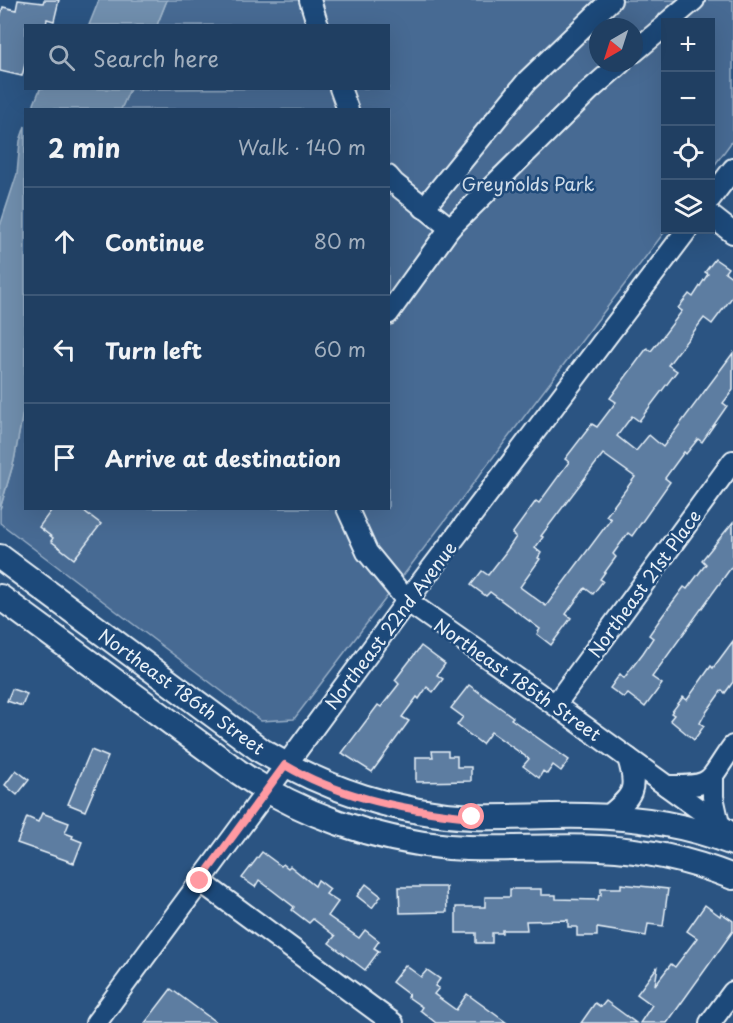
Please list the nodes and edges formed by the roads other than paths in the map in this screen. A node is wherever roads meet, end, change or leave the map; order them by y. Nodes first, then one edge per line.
1 (310, 0) edge
2 (611, 0) edge
3 (694, 0) edge
4 (674, 18) edge
5 (317, 24) edge
6 (661, 29) edge
7 (643, 44) edge
8 (611, 72) edge
9 (341, 90) edge
10 (347, 108) edge
11 (733, 169) edge
12 (390, 178) edge
13 (715, 194) edge
14 (424, 207) junction
15 (715, 218) edge
16 (450, 228) junction
17 (733, 233) edge
18 (684, 234) edge
19 (390, 311) edge
20 (733, 461) edge
21 (348, 510) edge
22 (0, 557) edge
23 (38, 585) junction
24 (407, 601) junction
25 (9, 604) edge
26 (555, 705) junction
27 (733, 746) edge
28 (628, 758) junction
29 (285, 765) junction
30 (713, 778) junction
31 (667, 786) junction
32 (266, 790) junction
33 (607, 817) junction
34 (728, 834) edge
35 (733, 876) edge
36 (200, 881) junction
37 (731, 997) edge
38 (96, 1023) edge
39 (393, 1023) edge
40 (710, 1023) edge

1 - 5 street
2 - 14 street
3 - 4 street
6 - 7 street
8 - 16 street
9 - 10 street
11 - 13 street
12 - 14 street
14 - 16 street
15 - 17 street
16 - 19 street
18 - 24 street, Northeast 22nd Avenue
20 - 26 street, Northeast 21st Place
21 - 24 street
22 - 23 main road, Northeast 186th Street
23 - 25 main road
23 - 29 main road, Northeast 186th Street
24 - 26 street, Northeast 185th Street
24 - 29 street, Northeast 22nd Avenue
25 - 32 main road, Northeast 186th Street
26 - 28 street, Northeast 185th Street
27 - 30 street
28 - 31 street, Northeast 185th Street
28 - 33 street
29 - 32 street, Northeast 22nd Avenue
29 - 33 main road, Northeast 186th Street
30 - 31 street
30 - 34 street
31 - 34 street, Northeast 185th Street
32 - 35 main road, Northeast 186th Street
32 - 36 street, Northeast 22nd Avenue
33 - 34 main road, Northeast 186th Street
36 - 38 street, Northeast 22nd Avenue
36 - 39 street
37 - 40 street

